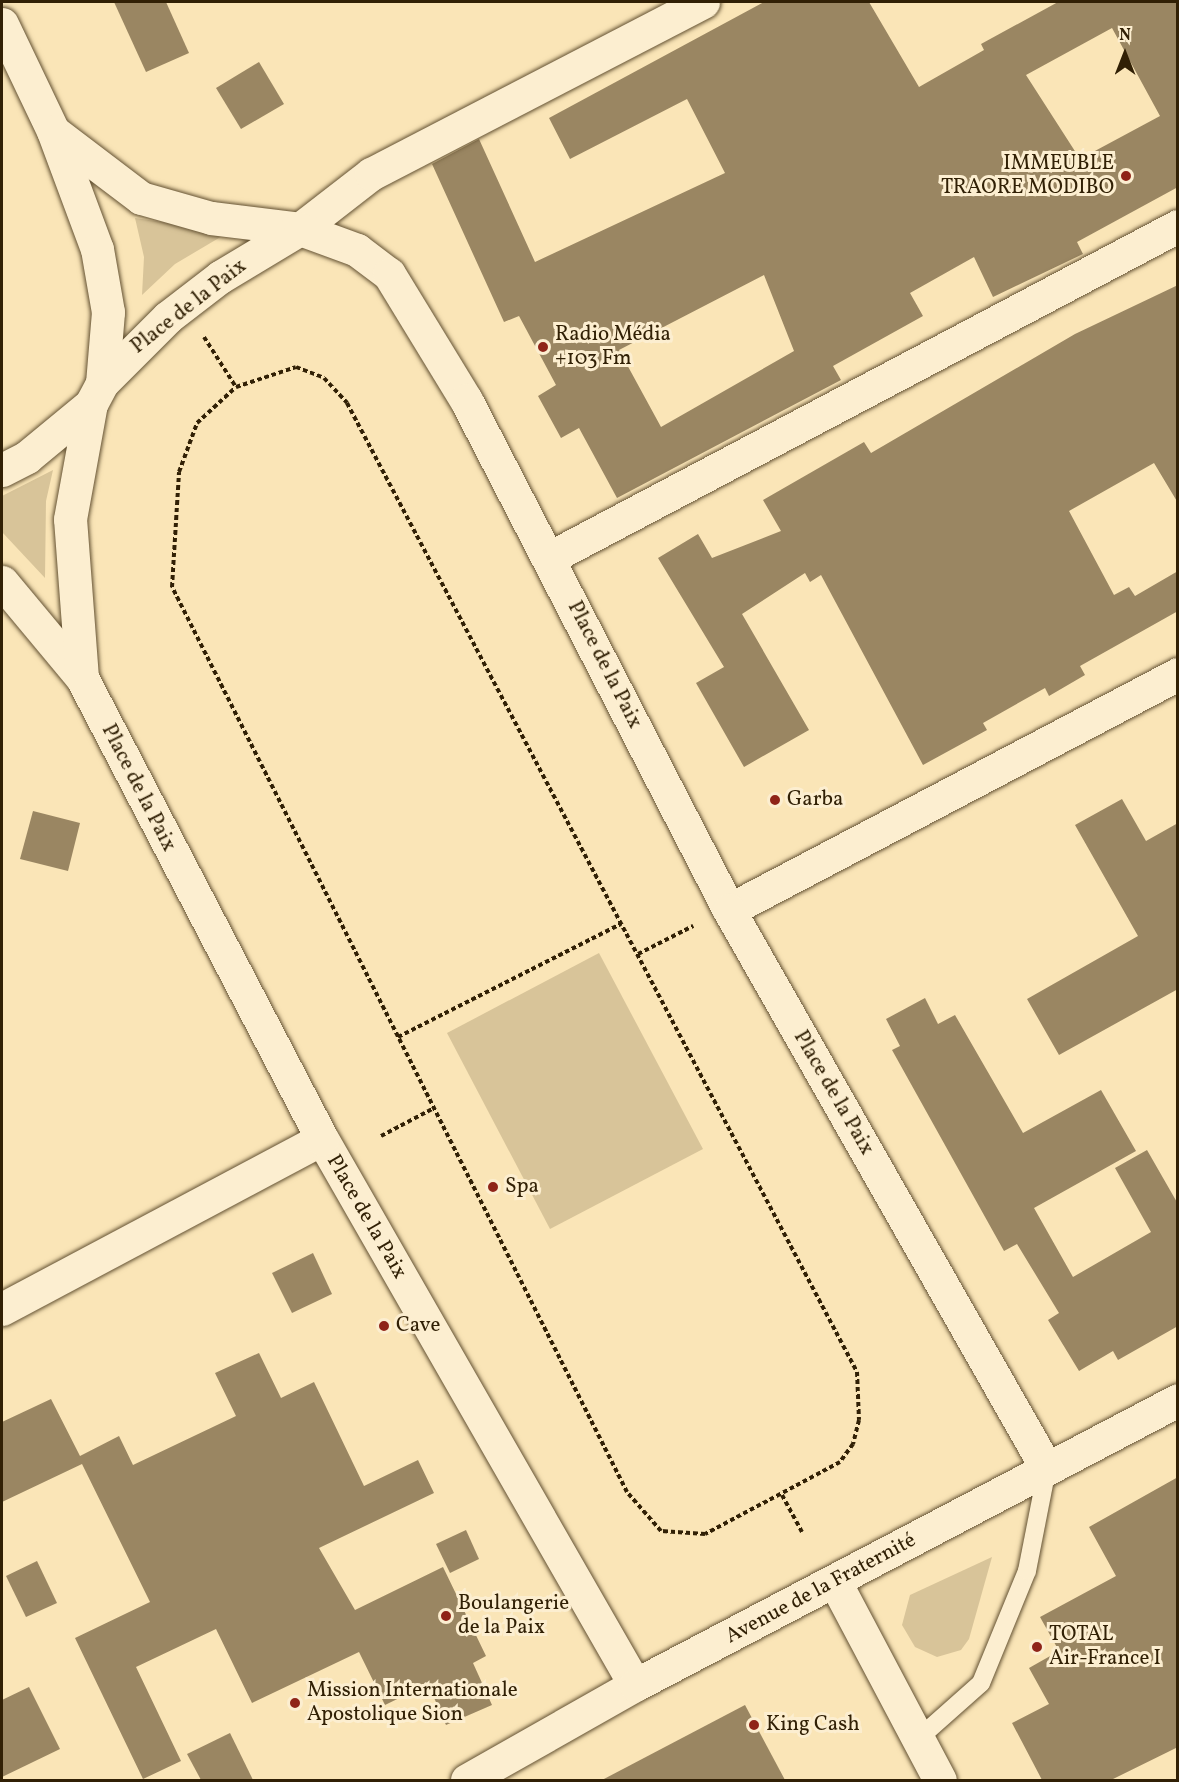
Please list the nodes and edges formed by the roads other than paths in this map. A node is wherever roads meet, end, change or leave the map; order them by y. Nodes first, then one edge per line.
1 (703, 2) edge
2 (2, 24) edge
3 (53, 131) junction
4 (1178, 226) edge
5 (300, 229) junction
6 (97, 393) junction
7 (2, 470) edge
8 (549, 558) junction
9 (2, 582) edge
10 (1178, 674) edge
11 (82, 678) junction
12 (716, 915) junction
13 (322, 1140) junction
14 (2, 1309) edge
15 (1178, 1400) edge
16 (1047, 1469) junction
17 (835, 1582) junction
18 (635, 1685) junction
19 (918, 1739) junction
20 (466, 1780) edge
21 (940, 1780) edge

1 - 5 main road
2 - 3 main road
3 - 5 main road
3 - 6 main road
4 - 8 main road
5 - 6 main road, Place de la Paix
5 - 8 main road, Place de la Paix
6 - 7 main road
6 - 11 main road, Place de la Paix
8 - 12 main road, Place de la Paix
9 - 11 main road
10 - 12 main road
11 - 13 main road, Place de la Paix
12 - 16 main road, Place de la Paix
13 - 14 main road
13 - 18 main road, Place de la Paix
15 - 16 main road, Avenue de la Fraternité
16 - 17 main road, Avenue de la Fraternité
16 - 19 lane
17 - 18 main road, Avenue de la Fraternité
17 - 19 main road
18 - 20 main road, Avenue de la Fraternité
19 - 21 main road

